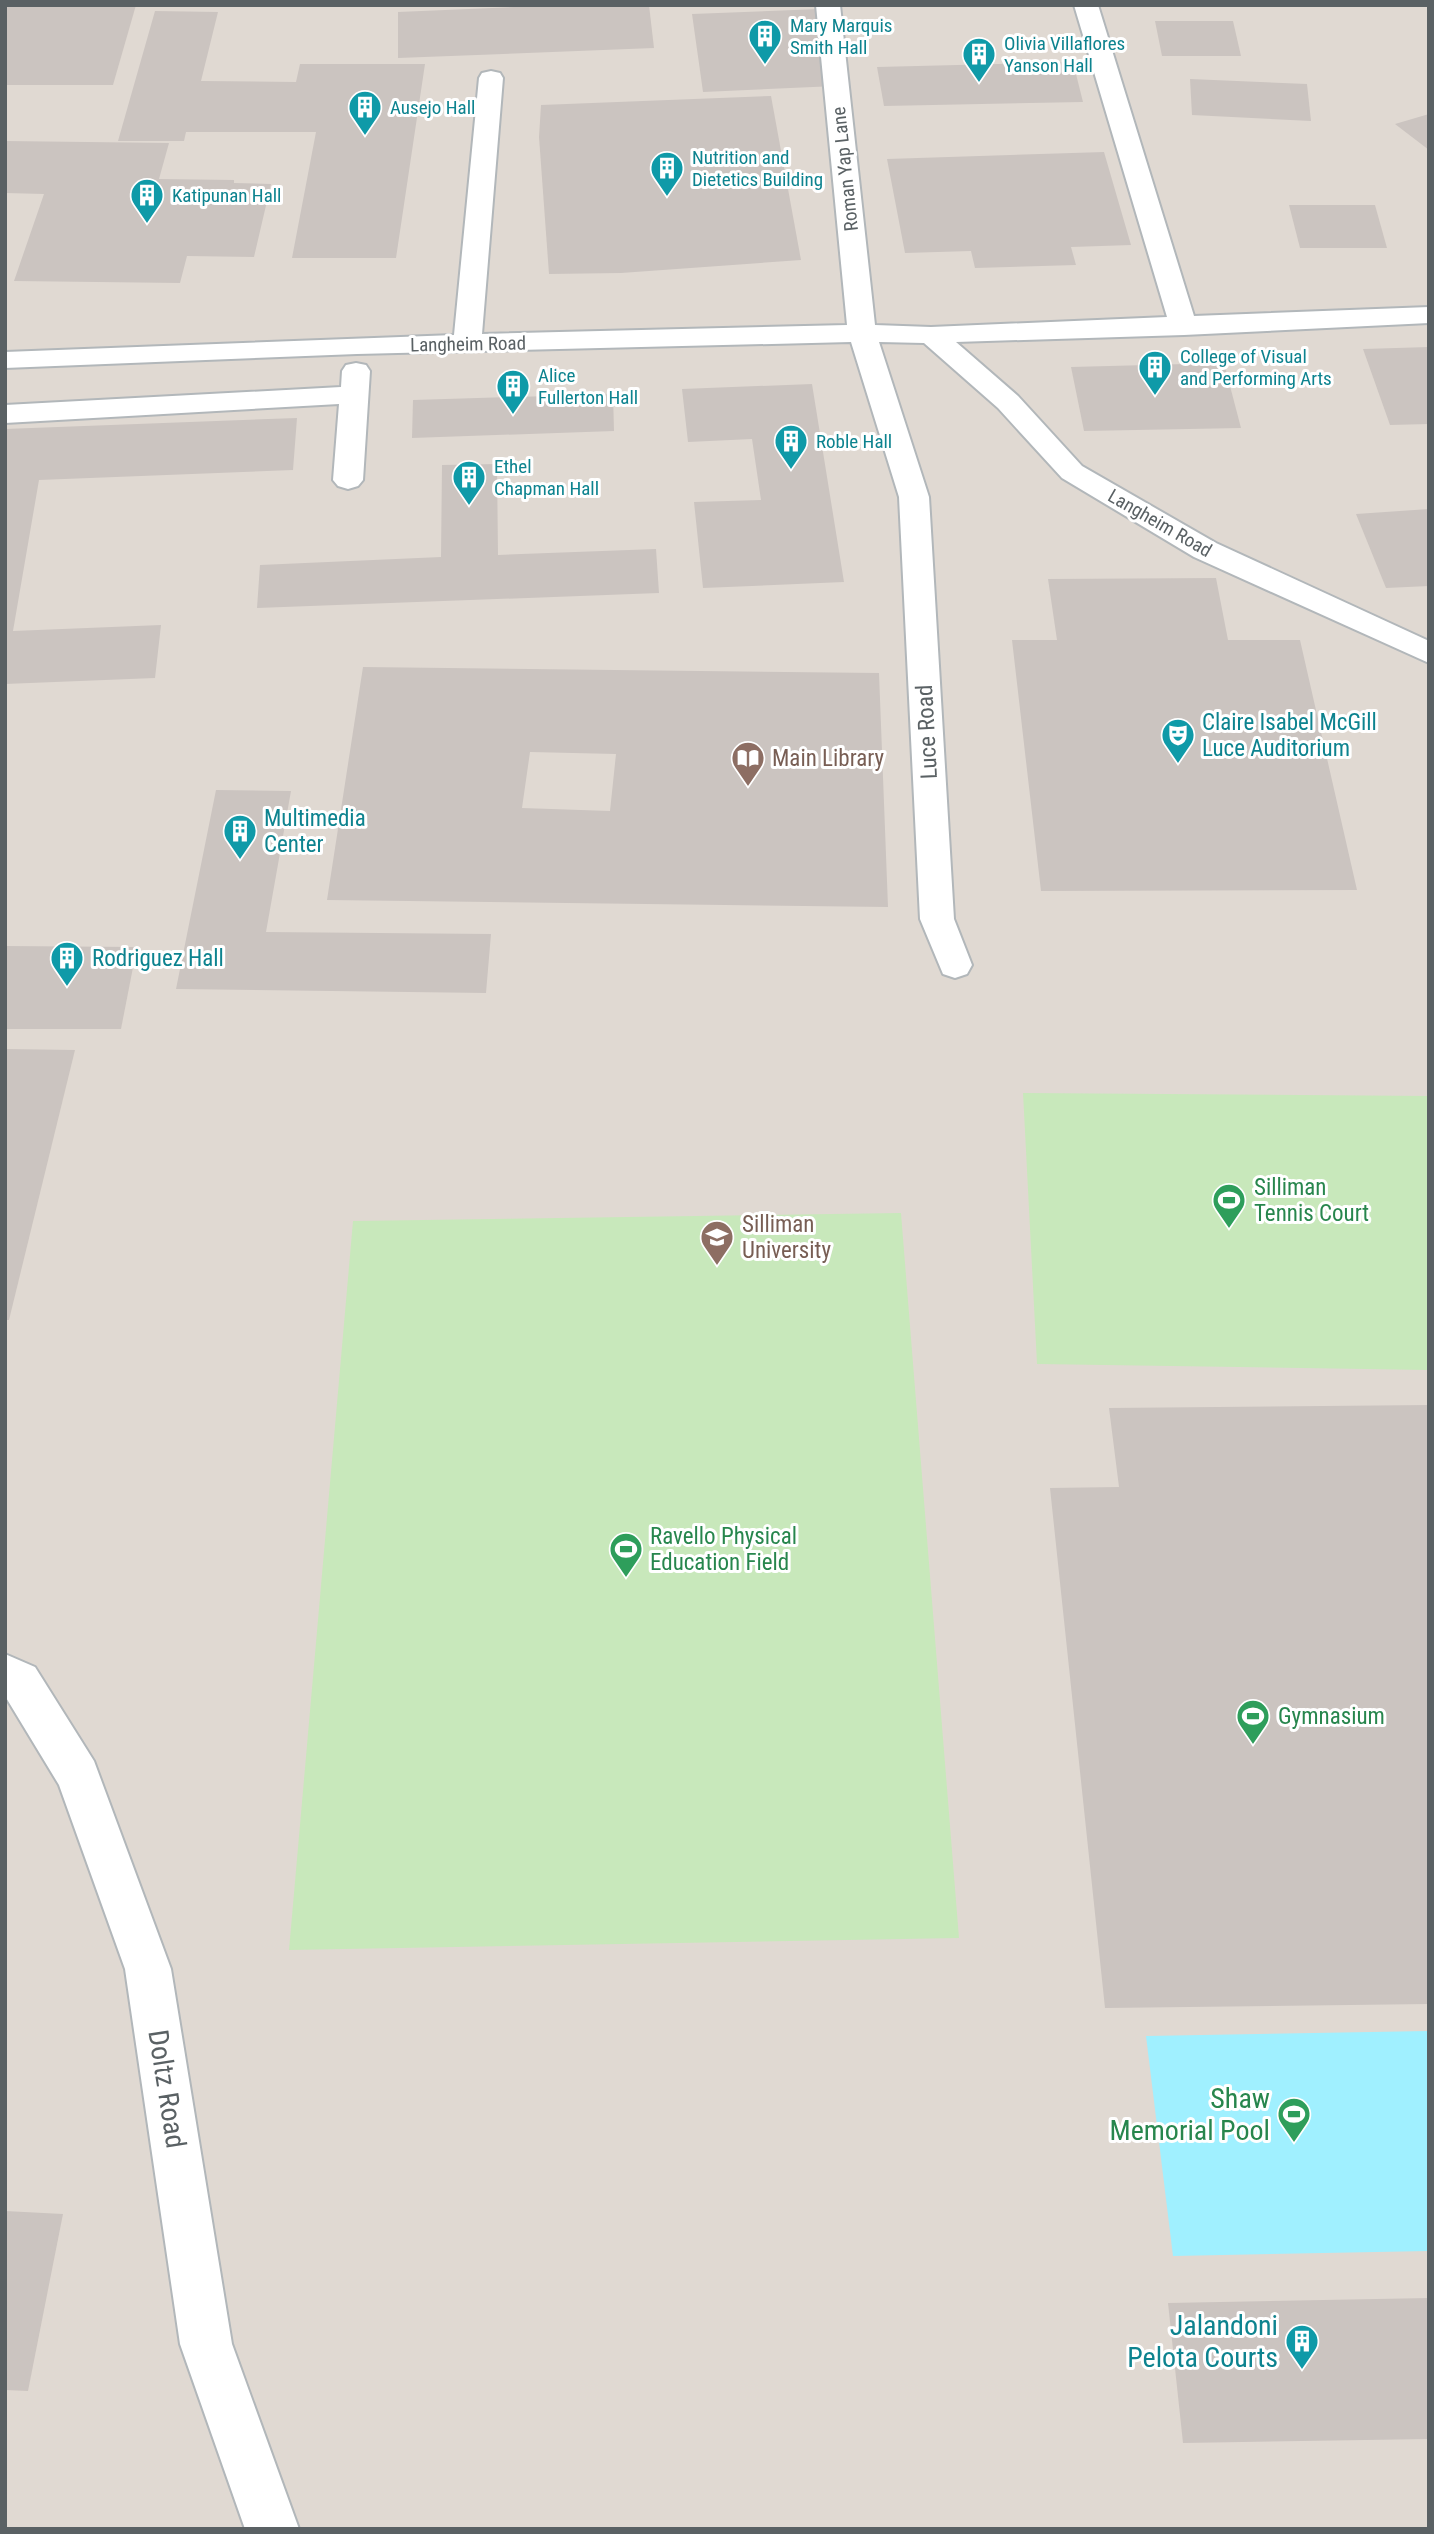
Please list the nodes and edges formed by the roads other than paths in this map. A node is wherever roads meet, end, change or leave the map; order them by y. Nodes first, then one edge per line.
1 (828, 5) edge
2 (1086, 5) edge
3 (491, 78) dead end
4 (1429, 315) edge
5 (1184, 327) junction
6 (862, 333) junction
7 (931, 335) junction
8 (467, 345) junction
9 (357, 346) junction
10 (5, 360) edge
11 (354, 395) junction
12 (5, 414) edge
13 (348, 480) dead end
14 (914, 497) joint
15 (1429, 653) edge
16 (955, 965) dead end
17 (5, 1674) edge
18 (272, 2529) edge

1 - 6 street, Roman Yap Lane
2 - 5 street
3 - 8 street
4 - 5 street, Langheim Road
5 - 7 street, Langheim Road
6 - 7 street, Langheim Road
6 - 8 street, Langheim Road
6 - 14 street, Roman Yap Lane
7 - 15 street, Langheim Road
8 - 9 street, Langheim Road
9 - 10 street, Langheim Road
9 - 11 street
11 - 12 street
11 - 13 street
14 - 16 street, Luce Road
17 - 18 street, Doltz Road

